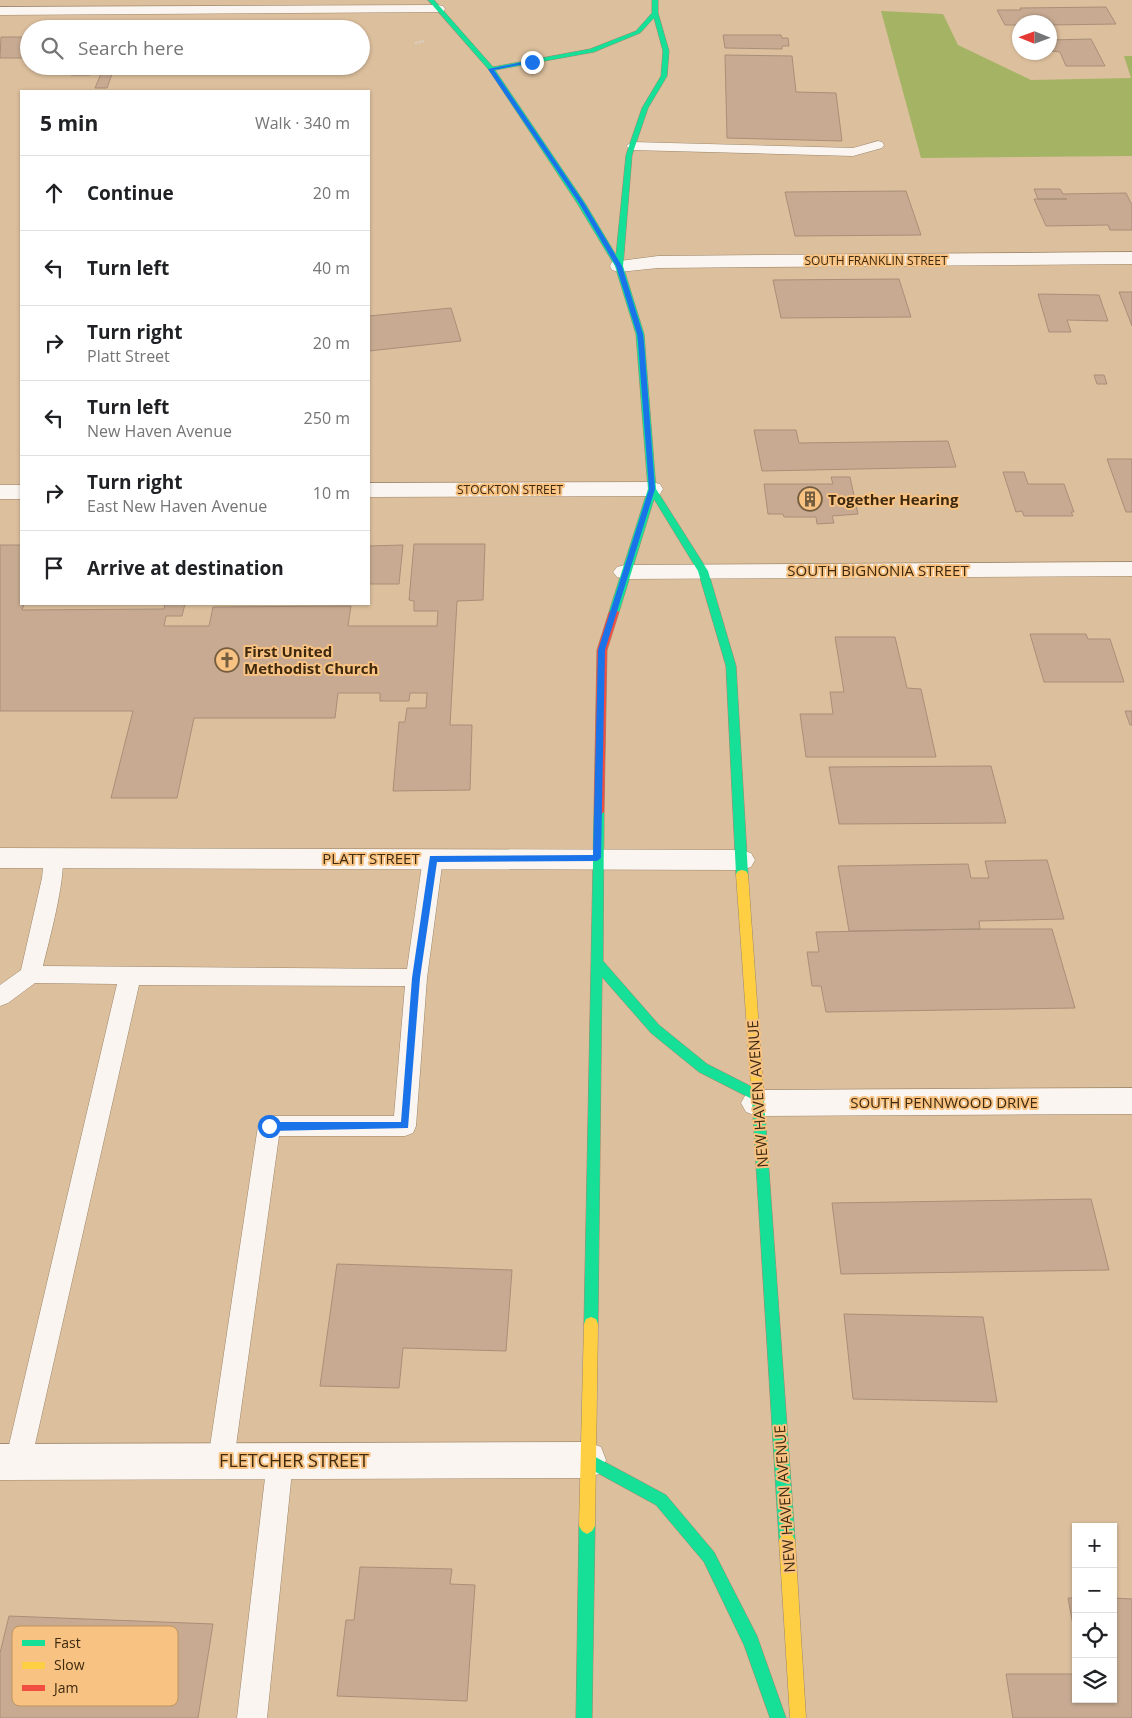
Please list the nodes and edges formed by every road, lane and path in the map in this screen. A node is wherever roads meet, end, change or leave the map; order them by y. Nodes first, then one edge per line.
1 (655, 0) edge
2 (434, 4) edge
3 (272, 5) edge
4 (0, 11) edge
5 (655, 13) junction
6 (491, 69) junction
7 (632, 146) junction
8 (878, 146) dead end
9 (1132, 258) edge
10 (619, 266) junction
11 (652, 489) junction
12 (370, 490) edge
13 (0, 492) edge
14 (20, 492) edge
15 (1132, 568) edge
16 (702, 571) junction
17 (625, 572) junction
18 (0, 858) edge
19 (54, 858) junction
20 (433, 858) junction
21 (597, 858) junction
22 (741, 860) junction
23 (596, 962) junction
24 (31, 974) junction
25 (130, 976) junction
26 (416, 978) junction
27 (0, 997) edge
28 (757, 1099) junction
29 (1132, 1101) edge
30 (221, 1460) junction
31 (588, 1460) junction
32 (280, 1461) junction
33 (9, 1462) edge
34 (252, 1718) edge
35 (584, 1718) edge
36 (778, 1718) edge
37 (798, 1718) edge

1 - 5 main road
2 - 3 street
2 - 6 main road, NEW HAVEN AVENUE
3 - 4 street
5 - 6 main road
5 - 7 main road
6 - 10 main road, NEW HAVEN AVENUE
7 - 8 lane
7 - 10 main road
9 - 10 street, SOUTH FRANKLIN STREET
10 - 11 main road, NEW HAVEN AVENUE
11 - 12 street, STOCKTON STREET
11 - 16 main road, NEW HAVEN AVENUE
11 - 17 main road, NEW HAVEN AVENUE
13 - 14 street
15 - 16 street, SOUTH BIGNONIA STREET
16 - 17 street, SOUTH BIGNONIA STREET
16 - 22 main road, NEW HAVEN AVENUE
17 - 21 main road, NEW HAVEN AVENUE
18 - 19 street, PLATT STREET
19 - 20 street, PLATT STREET
19 - 24 lane
20 - 21 street, PLATT STREET
20 - 26 lane
21 - 22 street, PLATT STREET
21 - 23 main road, NEW HAVEN AVENUE
22 - 28 main road, NEW HAVEN AVENUE
23 - 28 main road
23 - 31 main road, NEW HAVEN AVENUE
24 - 25 lane
24 - 27 lane
25 - 26 lane
25 - 33 lane
26 - 30 lane
28 - 29 street, SOUTH PENNWOOD DRIVE
28 - 37 main road, NEW HAVEN AVENUE
30 - 32 street, FLETCHER STREET
30 - 33 street, FLETCHER STREET
31 - 32 street, FLETCHER STREET
31 - 35 main road, NEW HAVEN AVENUE
31 - 36 main road
32 - 34 lane

